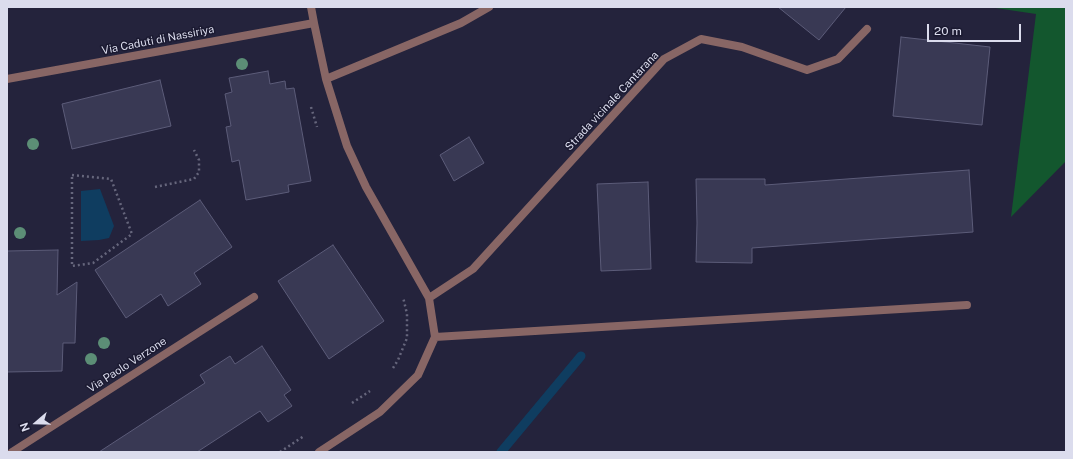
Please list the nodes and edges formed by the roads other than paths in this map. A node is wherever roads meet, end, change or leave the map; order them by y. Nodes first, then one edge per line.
1 (311, 7) edge
2 (489, 7) edge
3 (314, 23) junction
4 (867, 29) dead end
5 (7, 79) edge
6 (326, 79) junction
7 (254, 297) dead end
8 (429, 298) junction
9 (966, 305) dead end
10 (435, 337) junction
11 (12, 452) edge
12 (319, 452) edge

1 - 3 street
2 - 6 street
3 - 5 street, Via Caduti di Nassiriya
3 - 6 street
4 - 8 street, Strada vicinale Cantarana
6 - 8 street
7 - 11 street, Via Paolo Verzone
8 - 10 street
9 - 10 street
10 - 12 street

